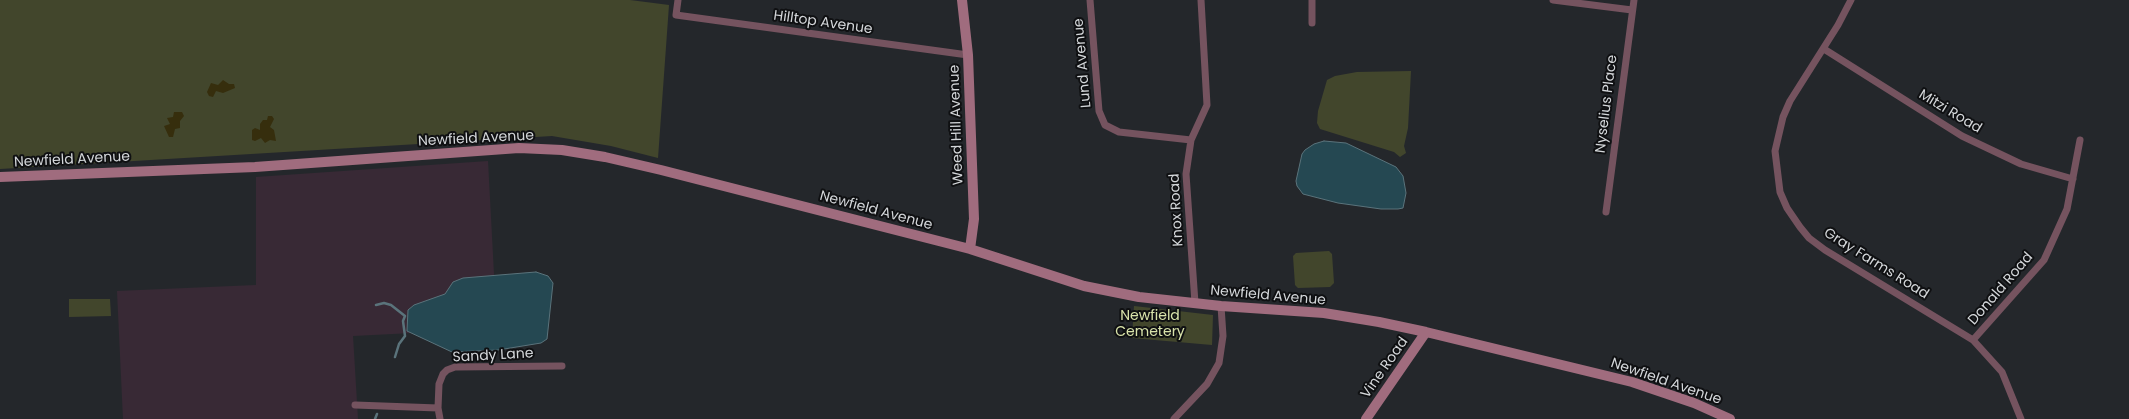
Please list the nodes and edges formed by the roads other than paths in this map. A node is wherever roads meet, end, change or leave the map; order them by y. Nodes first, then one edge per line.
1 (678, 0) edge
2 (962, 0) edge
3 (1090, 0) edge
4 (1201, 0) edge
5 (1312, 0) edge
6 (1552, 0) edge
7 (1634, 0) edge
8 (1851, 0) edge
9 (1632, 10) junction
10 (1312, 23) dead end
11 (1824, 49) junction
12 (968, 55) junction
13 (1191, 140) junction
14 (2080, 140) dead end
15 (0, 177) edge
16 (2072, 179) junction
17 (1606, 212) dead end
18 (970, 249) junction
19 (1194, 303) junction
20 (1221, 306) junction
21 (1426, 332) junction
22 (1973, 340) junction
23 (562, 366) dead end
24 (355, 405) dead end
25 (438, 408) junction
26 (440, 419) edge
27 (1174, 419) edge
28 (1366, 419) edge
29 (1730, 419) edge
30 (2021, 419) edge

1 - 12 street, Hilltop Avenue
2 - 12 main road, Weed Hill Avenue
3 - 13 street, Lund Avenue
4 - 13 street, Knox Road
5 - 10 street
6 - 9 street
7 - 9 street, Nyselius Place
8 - 11 street, Gray Farms Road
9 - 17 street, Nyselius Place
11 - 16 street, Mitzi Road
11 - 22 street, Gray Farms Road
12 - 18 main road, Weed Hill Avenue
13 - 19 street, Knox Road
14 - 16 street, Donald Road
15 - 18 main road, Newfield Avenue
16 - 22 street, Donald Road
18 - 19 main road, Newfield Avenue
19 - 20 main road, Newfield Avenue
20 - 21 main road, Newfield Avenue
20 - 27 street
21 - 28 main road, Vine Road
21 - 29 main road, Newfield Avenue
22 - 30 street, Gray Farms Road
23 - 25 street, Sandy Lane
24 - 25 street
25 - 26 street, Sandy Lane

